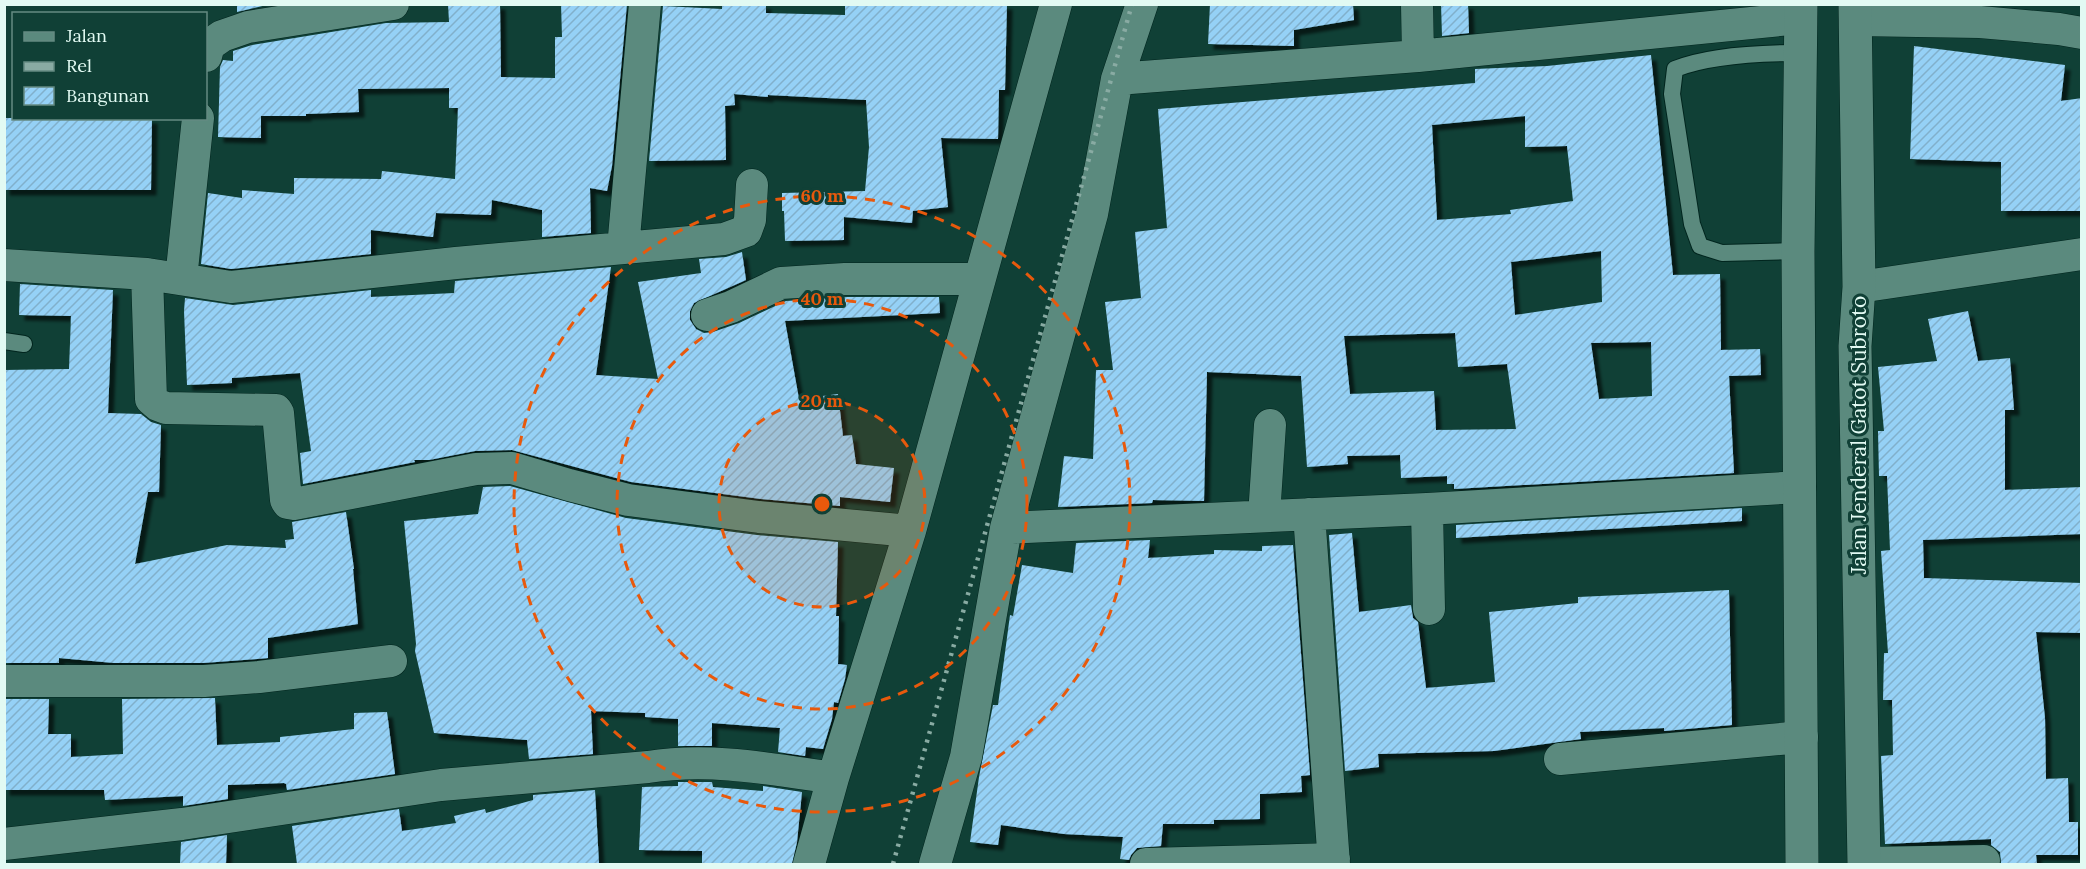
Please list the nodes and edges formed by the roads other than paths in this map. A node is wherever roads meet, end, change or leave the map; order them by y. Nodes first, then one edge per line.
1 (393, 4) edge
2 (645, 4) edge
3 (1056, 4) edge
4 (1142, 4) edge
5 (1417, 4) edge
6 (1801, 11) edge
7 (1855, 12) edge
8 (2082, 33) edge
9 (207, 52) edge
10 (1800, 53) junction
11 (1418, 56) junction
12 (1117, 79) junction
13 (198, 120) edge
14 (752, 185) dead end
15 (623, 248) junction
16 (1798, 251) junction
17 (2082, 254) edge
18 (4, 266) edge
19 (147, 274) junction
20 (182, 279) junction
21 (979, 279) junction
22 (1859, 287) junction
23 (707, 315) dead end
24 (4, 341) edge
25 (24, 344) dead end
26 (1270, 424) dead end
27 (1800, 487) junction
28 (1427, 509) junction
29 (1310, 514) junction
30 (1264, 516) junction
31 (1006, 528) junction
32 (909, 531) junction
33 (1430, 609) dead end
34 (391, 661) dead end
35 (4, 681) edge
36 (1802, 737) junction
37 (1560, 759) dead end
38 (833, 778) junction
39 (4, 844) edge
40 (1984, 861) dead end
41 (1334, 862) edge
42 (809, 864) edge
43 (937, 864) edge
44 (1146, 864) edge
45 (1802, 864) edge
46 (1864, 864) edge

1 - 9 street
2 - 15 street
3 - 21 street
4 - 12 street
5 - 11 street
6 - 10 main road
6 - 11 street
7 - 8 street
7 - 22 main road, Jalan Jenderal Gatot Subroto
10 - 16 main road
10 - 16 lane
11 - 12 street
12 - 31 street
13 - 20 street
14 - 15 street
15 - 20 street
16 - 27 main road
17 - 22 street
18 - 19 street
19 - 20 street
19 - 32 street
21 - 23 street
21 - 32 street
22 - 46 main road, Jalan Jenderal Gatot Subroto
24 - 25 lane
26 - 30 street
27 - 28 street
27 - 36 main road
28 - 29 street
28 - 33 street
29 - 30 street
29 - 41 street
30 - 31 street
31 - 43 street
32 - 38 street
34 - 35 street
36 - 37 street
36 - 45 main road
38 - 39 street
38 - 42 street
40 - 46 street
41 - 44 street

